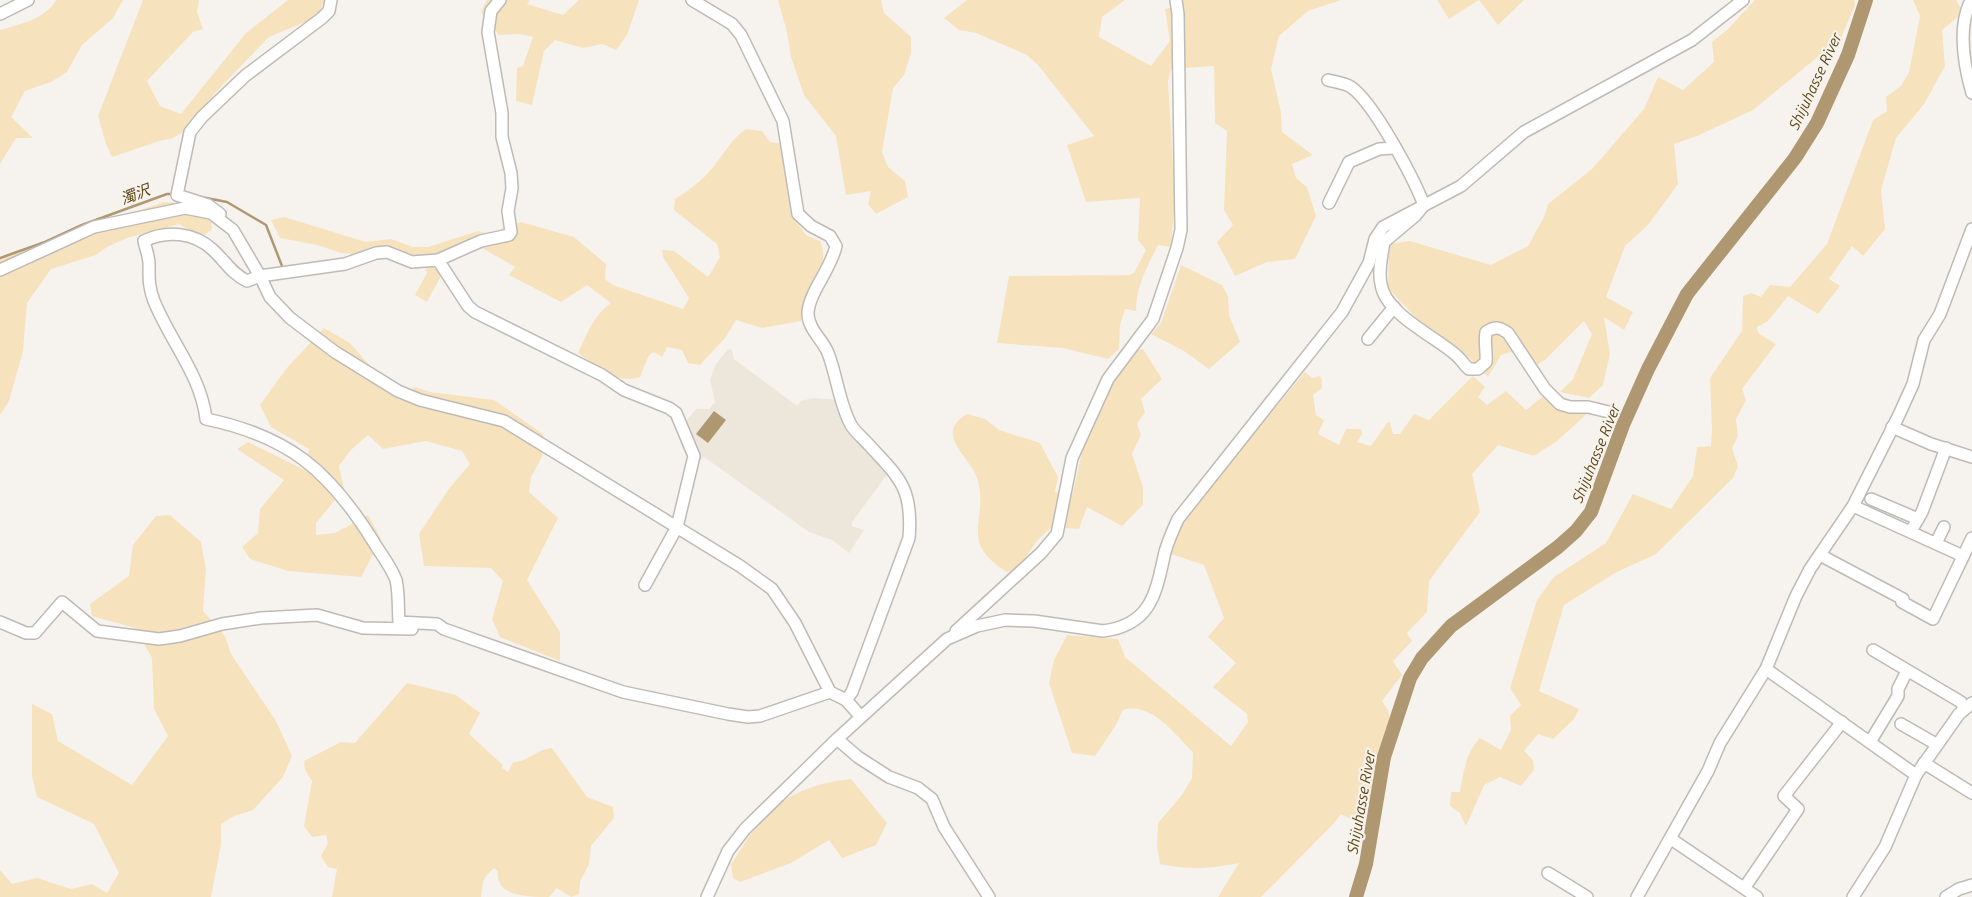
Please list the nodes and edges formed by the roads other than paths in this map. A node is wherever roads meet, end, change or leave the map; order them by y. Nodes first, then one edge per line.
1 (28, 0) edge
2 (331, 0) edge
3 (500, 0) edge
4 (692, 0) edge
5 (1176, 0) edge
6 (1743, 0) edge
7 (1971, 0) edge
8 (0, 14) edge
9 (1328, 80) dead end
10 (1972, 93) edge
11 (1394, 148) junction
12 (1329, 203) dead end
13 (1424, 205) junction
14 (226, 224) junction
15 (1972, 229) edge
16 (438, 260) junction
17 (0, 269) edge
18 (260, 276) junction
19 (1394, 307) junction
20 (1369, 332) dead end
21 (1613, 413) dead end
22 (1892, 427) junction
23 (1946, 448) junction
24 (1972, 457) edge
25 (1871, 498) dead end
26 (1853, 506) junction
27 (1918, 519) junction
28 (677, 527) junction
29 (1944, 527) dead end
30 (1910, 531) junction
31 (1972, 538) edge
32 (1936, 543) junction
33 (1820, 555) junction
34 (1963, 556) junction
35 (645, 585) dead end
36 (0, 622) edge
37 (444, 630) junction
38 (947, 639) junction
39 (1873, 650) dead end
40 (1766, 669) junction
41 (1907, 671) junction
42 (830, 692) junction
43 (846, 700) junction
44 (1968, 706) edge
45 (861, 717) junction
46 (1842, 722) junction
47 (1908, 726) dead end
48 (837, 739) junction
49 (1870, 742) junction
50 (1936, 744) junction
51 (1924, 763) junction
52 (1916, 775) junction
53 (1972, 793) edge
54 (1671, 839) junction
55 (1548, 873) dead end
56 (1972, 885) edge
57 (1746, 889) junction
58 (708, 897) edge
59 (989, 897) edge
60 (1587, 897) edge
61 (1637, 897) edge
62 (1757, 897) edge
63 (1853, 897) edge
64 (1946, 897) edge

1 - 8 street
2 - 14 street
3 - 16 street
4 - 43 street
5 - 38 street
6 - 13 street
7 - 10 street
9 - 11 street
11 - 12 street
11 - 13 street
13 - 19 street
13 - 38 street
14 - 17 street
14 - 18 street
15 - 22 street
16 - 18 street
16 - 28 street
18 - 28 street
18 - 37 street
19 - 20 street
19 - 21 street
22 - 23 street
22 - 26 street
23 - 24 street
23 - 27 street
25 - 27 street
26 - 30 street
26 - 33 street
27 - 30 street
28 - 35 street
28 - 42 street
29 - 32 street
30 - 32 street
31 - 34 street
32 - 34 street
33 - 34 street
33 - 40 street
36 - 37 street
37 - 42 street
38 - 45 street
39 - 41 street
40 - 46 street
40 - 54 street
41 - 44 street
41 - 49 street
42 - 43 street
43 - 45 street
44 - 50 street
45 - 48 street
46 - 49 street
46 - 57 street
47 - 50 street
48 - 58 street
48 - 59 street
49 - 52 street
50 - 51 street
51 - 52 street
51 - 53 street
52 - 63 street
54 - 57 street
54 - 61 street
55 - 60 street
56 - 64 street
57 - 62 street

